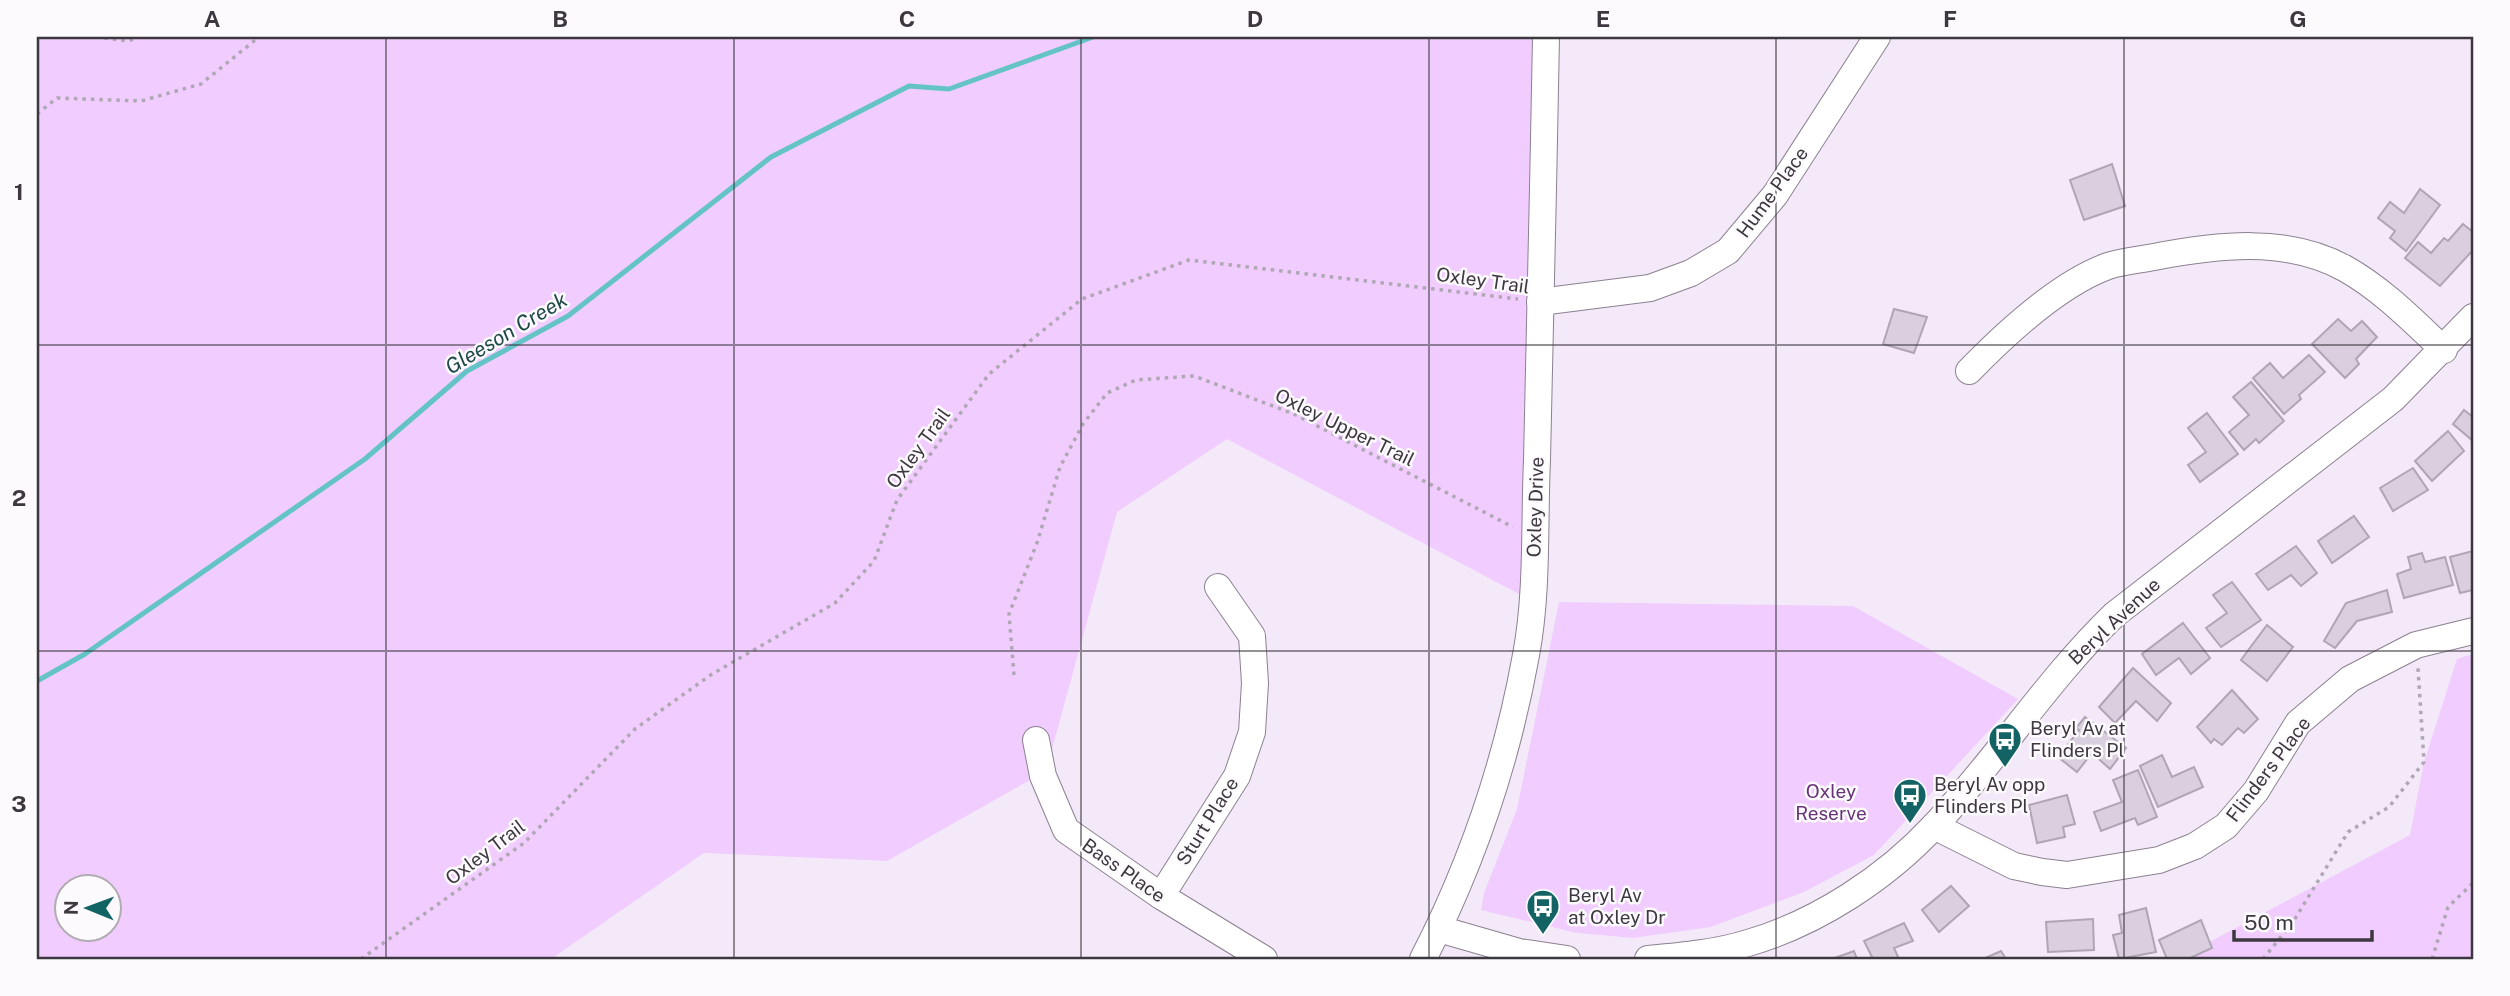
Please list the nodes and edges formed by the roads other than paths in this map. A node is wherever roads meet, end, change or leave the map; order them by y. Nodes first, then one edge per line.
1 (1546, 37) edge
2 (1877, 37) edge
3 (1540, 302) junction
4 (2473, 317) edge
5 (2444, 350) junction
6 (1969, 371) dead end
7 (1218, 587) dead end
8 (2473, 631) edge
9 (1036, 740) dead end
10 (1934, 826) junction
11 (1161, 896) junction
12 (1439, 929) junction
13 (1264, 959) edge
14 (1423, 959) edge
15 (1567, 959) edge
16 (1648, 959) edge

1 - 3 street, Oxley Drive
2 - 3 street, Hume Place
3 - 12 street, Oxley Drive
4 - 5 street, Beryl Avenue
5 - 6 street
5 - 10 street, Beryl Avenue
7 - 11 street, Sturt Place
8 - 10 street, Flinders Place
9 - 11 street, Bass Place
10 - 16 street, Beryl Avenue
11 - 13 street, Bass Place
12 - 14 street, Oxley Drive
12 - 15 street

